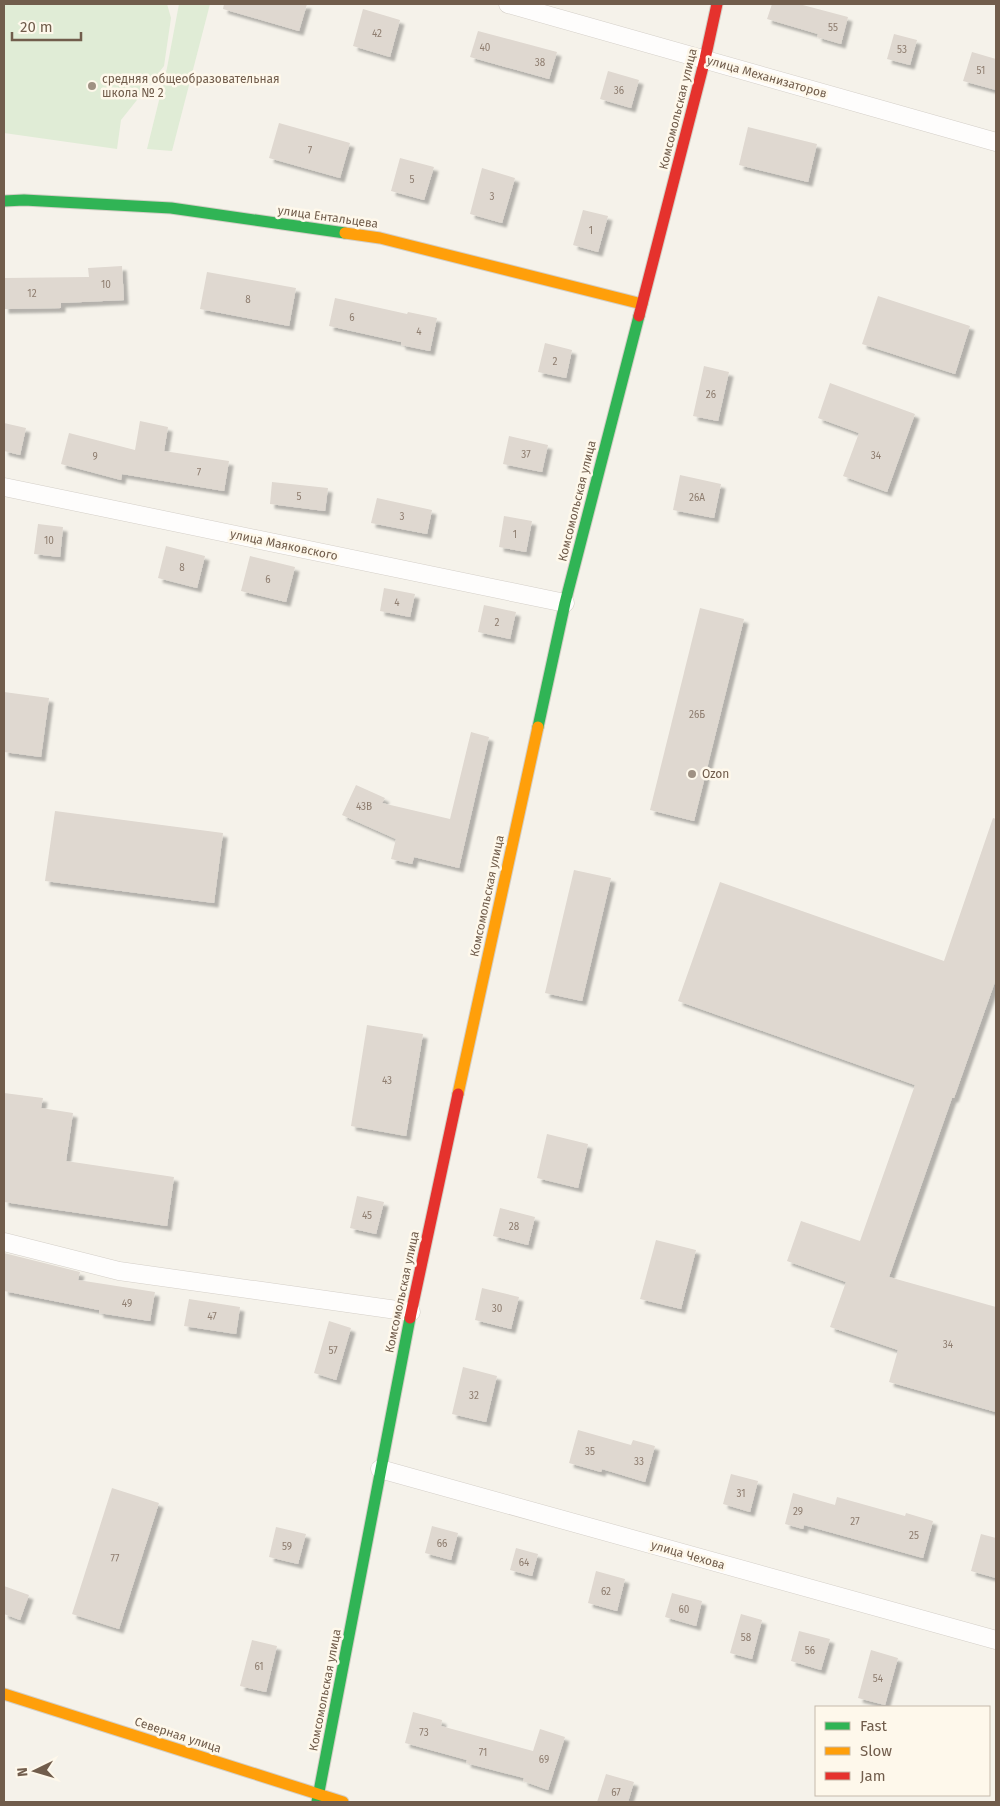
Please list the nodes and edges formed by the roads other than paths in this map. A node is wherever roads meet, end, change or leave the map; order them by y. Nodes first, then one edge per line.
1 (508, 4) edge
2 (717, 4) edge
3 (705, 59) junction
4 (996, 142) edge
5 (4, 201) edge
6 (642, 304) junction
7 (4, 487) edge
8 (565, 603) junction
9 (4, 1242) edge
10 (412, 1312) junction
11 (380, 1469) junction
12 (996, 1640) edge
13 (4, 1694) edge
14 (318, 1798) edge
15 (343, 1802) edge

1 - 3 street, улица Механизаторов
2 - 3 street, Комсомольская улица
3 - 4 street, улица Механизаторов
3 - 6 street, Комсомольская улица
5 - 6 street, улица Ентальцева
6 - 8 street, Комсомольская улица
7 - 8 street, улица Маяковского
8 - 10 street, Комсомольская улица
9 - 10 street
10 - 11 street, Комсомольская улица
11 - 12 street, улица Чехова
11 - 14 street, Комсомольская улица
13 - 14 street, Северная улица
14 - 15 street, Северная улица

